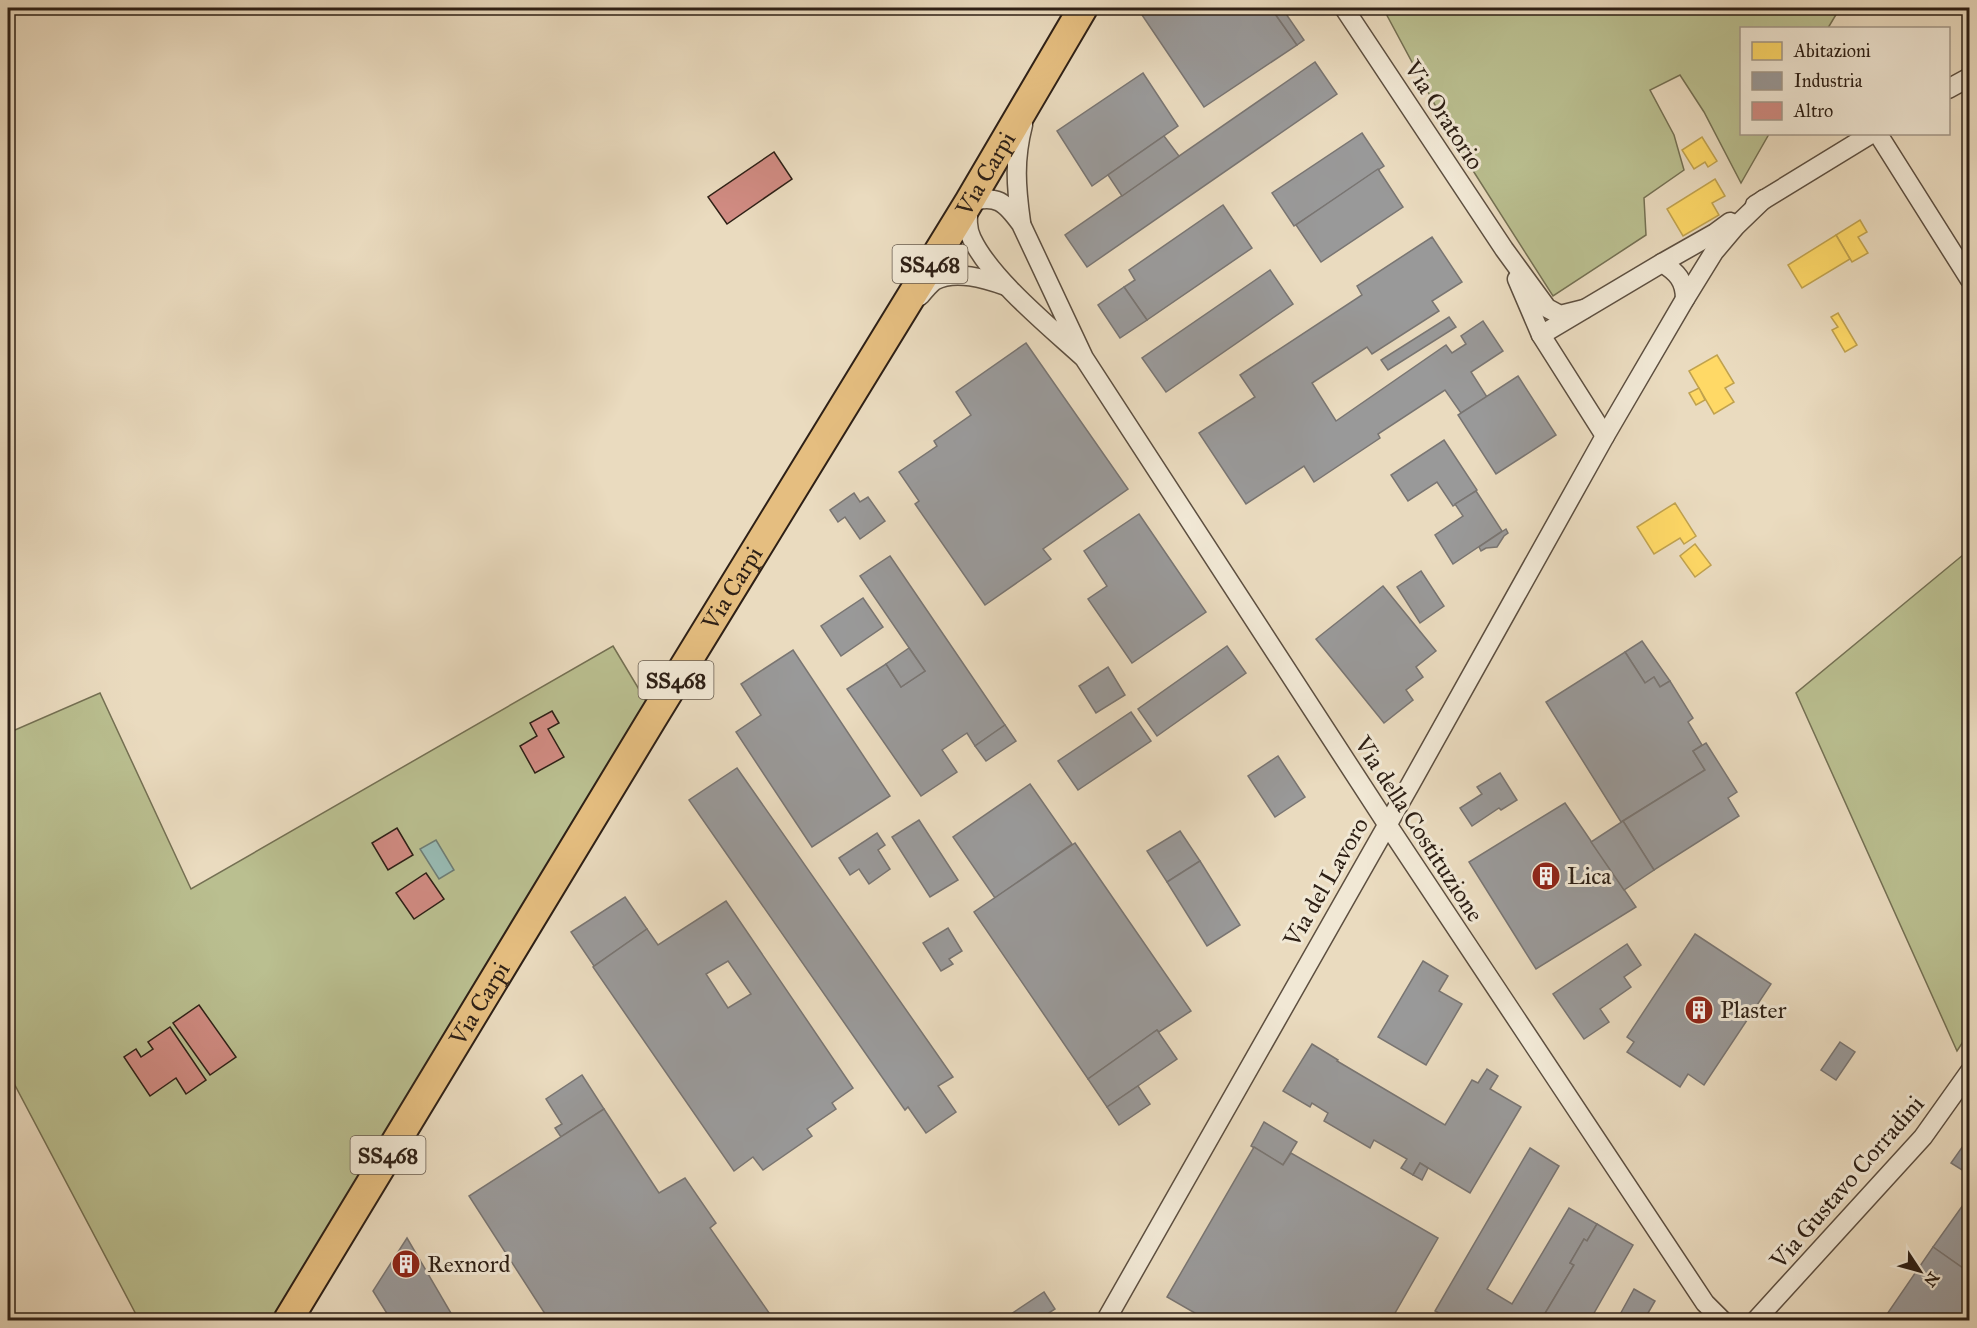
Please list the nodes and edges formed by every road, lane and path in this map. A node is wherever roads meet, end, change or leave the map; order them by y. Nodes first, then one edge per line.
1 (1083, 8) edge
2 (1344, 8) edge
3 (1970, 77) edge
4 (1950, 88) edge
5 (1028, 104) junction
6 (1869, 135) edge
7 (1879, 135) edge
8 (1764, 199) junction
9 (969, 202) junction
10 (1021, 224) junction
11 (1504, 249) junction
12 (1662, 263) junction
13 (1970, 280) edge
14 (1006, 286) junction
15 (1685, 299) junction
16 (1584, 309) junction
17 (892, 326) junction
18 (1540, 335) junction
19 (1083, 358) junction
20 (1605, 436) junction
21 (1387, 824) junction
22 (1970, 1071) edge
23 (288, 1320) edge
24 (1106, 1320) edge
25 (1722, 1320) edge
26 (1756, 1320) edge

1 - 5 main road, Via Carpi / SS468
2 - 11 street, Via Oratorio
3 - 4 street
5 - 9 main road, Via Carpi / SS468
5 - 10 street, Via della Costituzione
6 - 8 street, Via Oratorio
7 - 13 street
8 - 12 street, Via Oratorio
8 - 15 street, Via Oratorio
9 - 10 street, Via della Costituzione
9 - 14 street, Via della Costituzione
9 - 17 main road, Via Carpi / SS468
10 - 19 street, Via della Costituzione
11 - 16 street, Via Oratorio
11 - 18 street, Via Oratorio
12 - 15 street
12 - 16 street, Via Oratorio
14 - 17 street, Via della Costituzione
14 - 19 street, Via della Costituzione
15 - 20 street, Via Oratorio
16 - 18 street, Via Oratorio
17 - 23 main road, Via Carpi / SS468
18 - 20 street, Via Oratorio
19 - 21 street, Via della Costituzione
20 - 21 street, Via del Lavoro
21 - 24 street, Via del Lavoro
21 - 25 street, Via della Costituzione
22 - 26 street, Via Gustavo Corradini

